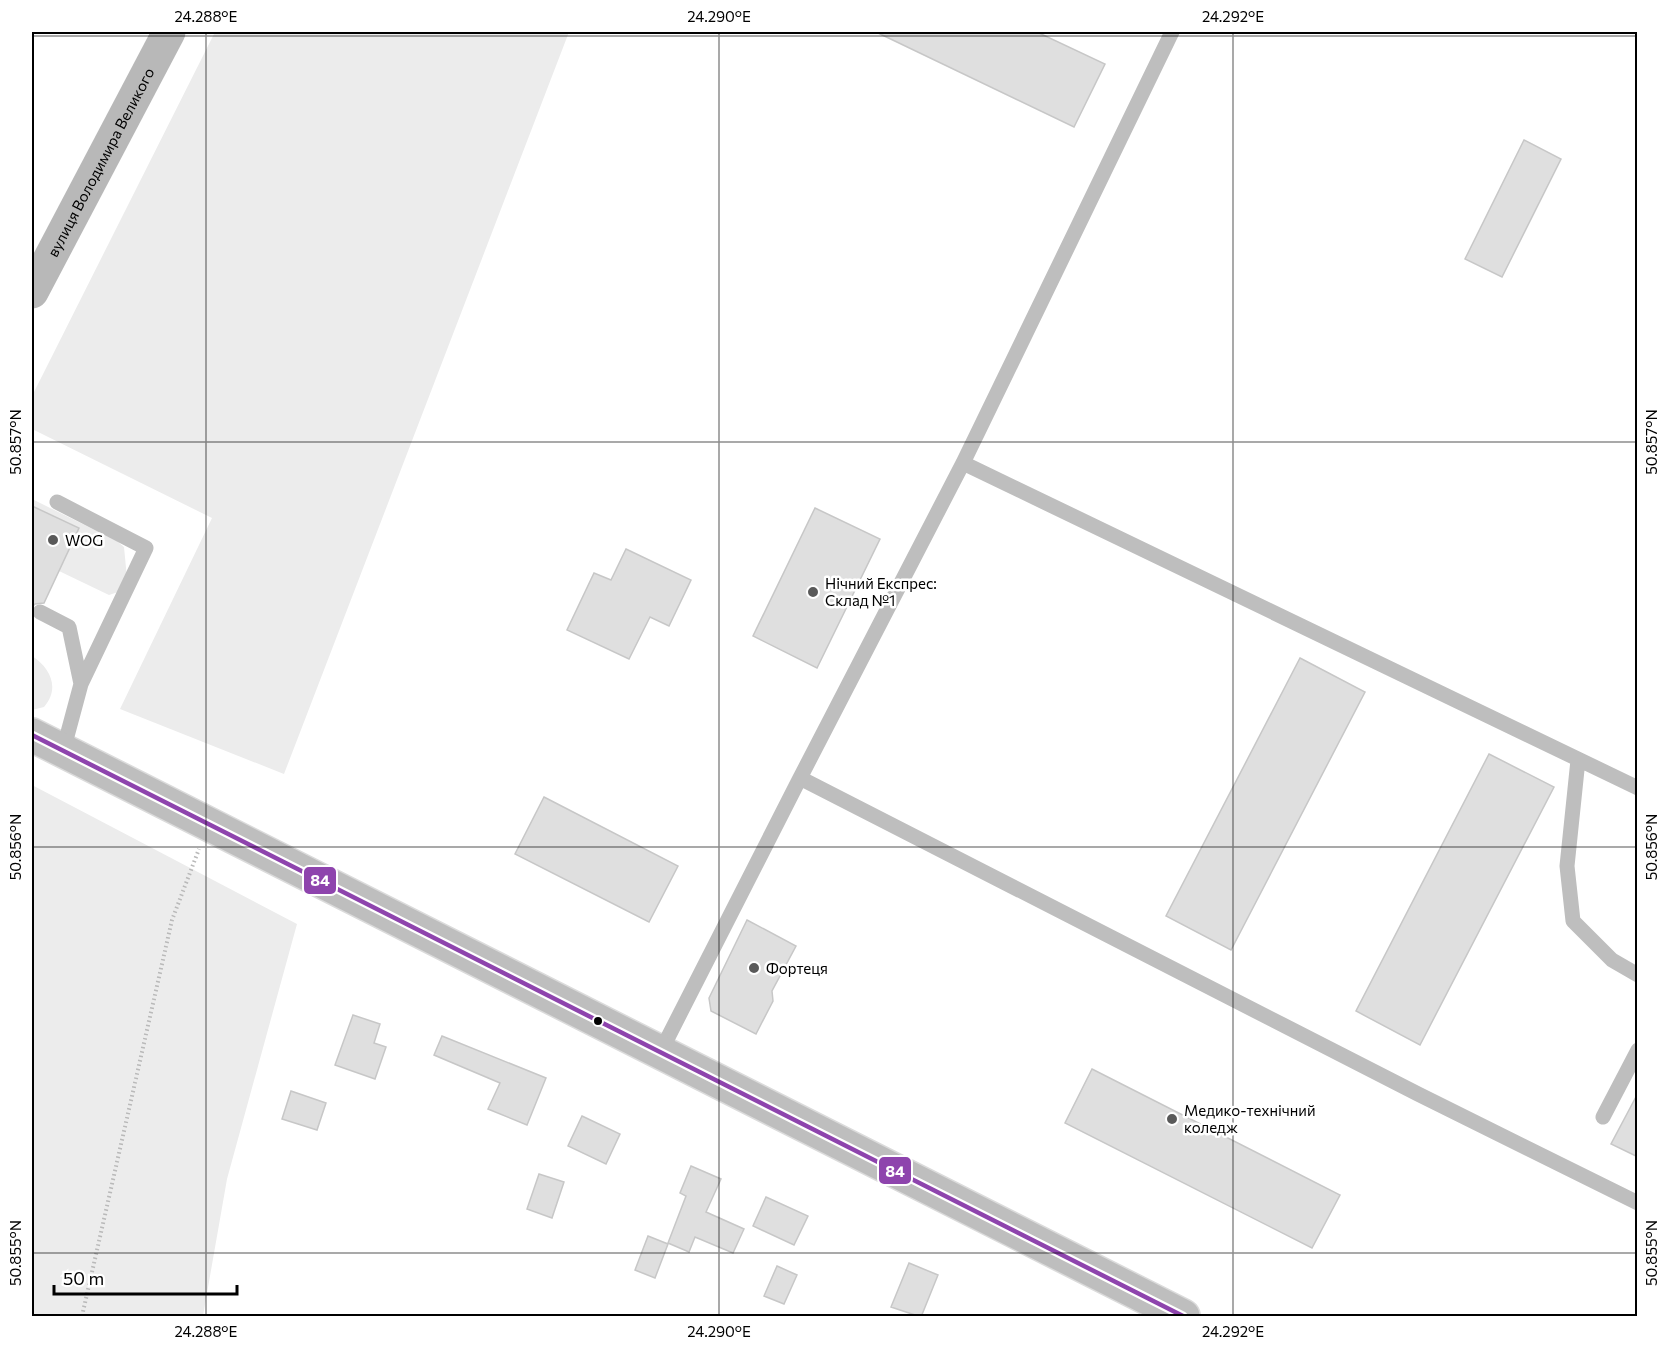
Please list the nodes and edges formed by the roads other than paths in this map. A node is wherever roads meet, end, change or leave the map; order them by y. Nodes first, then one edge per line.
1 (169, 32) edge
2 (1172, 32) edge
3 (32, 292) edge
4 (963, 463) junction
5 (57, 502) dead end
6 (40, 612) dead end
7 (81, 684) junction
8 (32, 735) edge
9 (63, 751) junction
10 (1578, 760) junction
11 (800, 778) junction
12 (1638, 788) edge
13 (1638, 975) edge
14 (1638, 1050) edge
15 (660, 1053) junction
16 (1603, 1117) dead end
17 (1638, 1203) edge
18 (1183, 1317) edge

1 - 3 street, вулиця Володимира Великого
2 - 4 lane
4 - 10 lane
4 - 11 lane
5 - 7 lane
6 - 7 lane
7 - 9 lane
8 - 9 main road
9 - 15 main road
10 - 12 lane
10 - 13 lane
11 - 15 lane
11 - 17 lane
14 - 16 lane
15 - 18 main road

